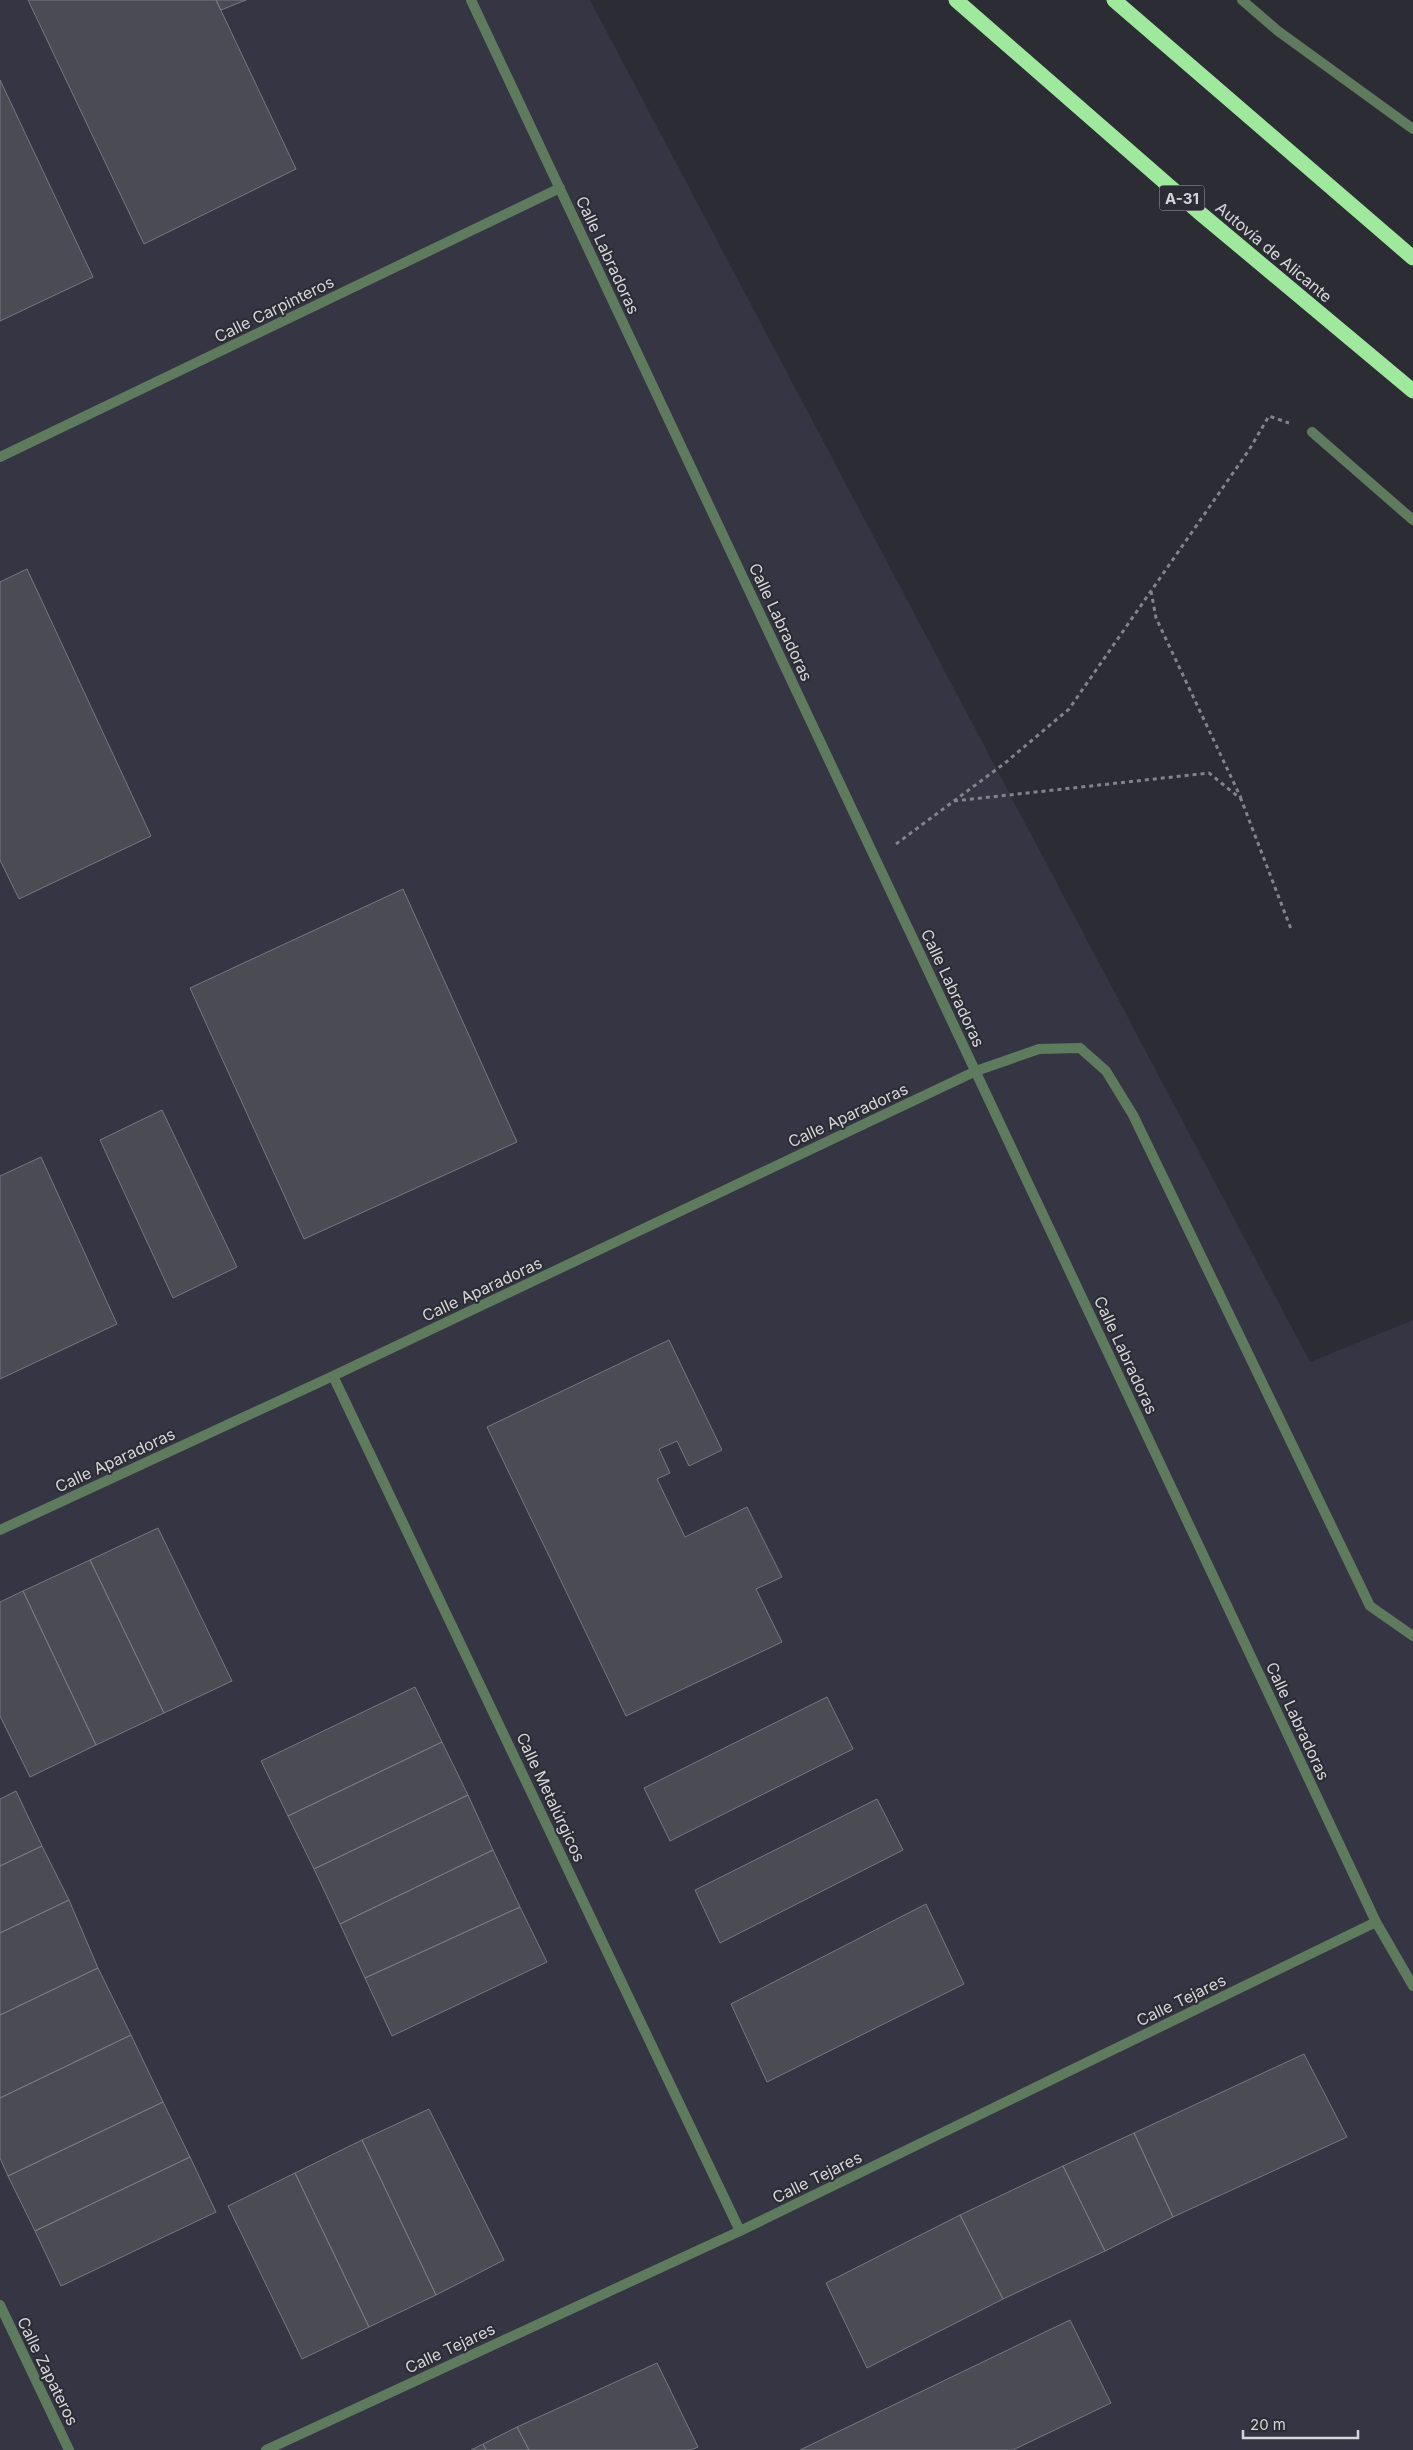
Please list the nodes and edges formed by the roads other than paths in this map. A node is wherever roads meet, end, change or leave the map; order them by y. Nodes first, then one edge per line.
1 (472, 0) edge
2 (956, 0) edge
3 (1114, 0) edge
4 (1242, 0) edge
5 (1413, 129) edge
6 (560, 188) junction
7 (1413, 258) edge
8 (1413, 391) edge
9 (1312, 432) road end
10 (0, 457) edge
11 (1413, 520) edge
12 (976, 1071) junction
13 (333, 1376) junction
14 (0, 1530) edge
15 (1413, 1636) edge
16 (1376, 1922) junction
17 (1413, 1986) edge
18 (740, 2231) junction
19 (0, 2305) edge
20 (69, 2450) edge
21 (266, 2450) edge

1 - 6 street, Calle Labradoras
2 - 8 highway, Autovía de Alicante / A-31
3 - 7 highway
4 - 5 street
6 - 10 street, Calle Carpinteros
6 - 12 street, Calle Labradoras
9 - 11 street
12 - 13 street, Calle Aparadoras
12 - 15 street, Calle Aparadoras
12 - 16 street, Calle Labradoras
13 - 14 street, Calle Aparadoras
13 - 18 street, Calle Metalúrgicos
16 - 17 street, Calle Labradoras
16 - 18 street, Calle Tejares
18 - 21 street, Calle Tejares
19 - 20 street, Calle Zapateros

